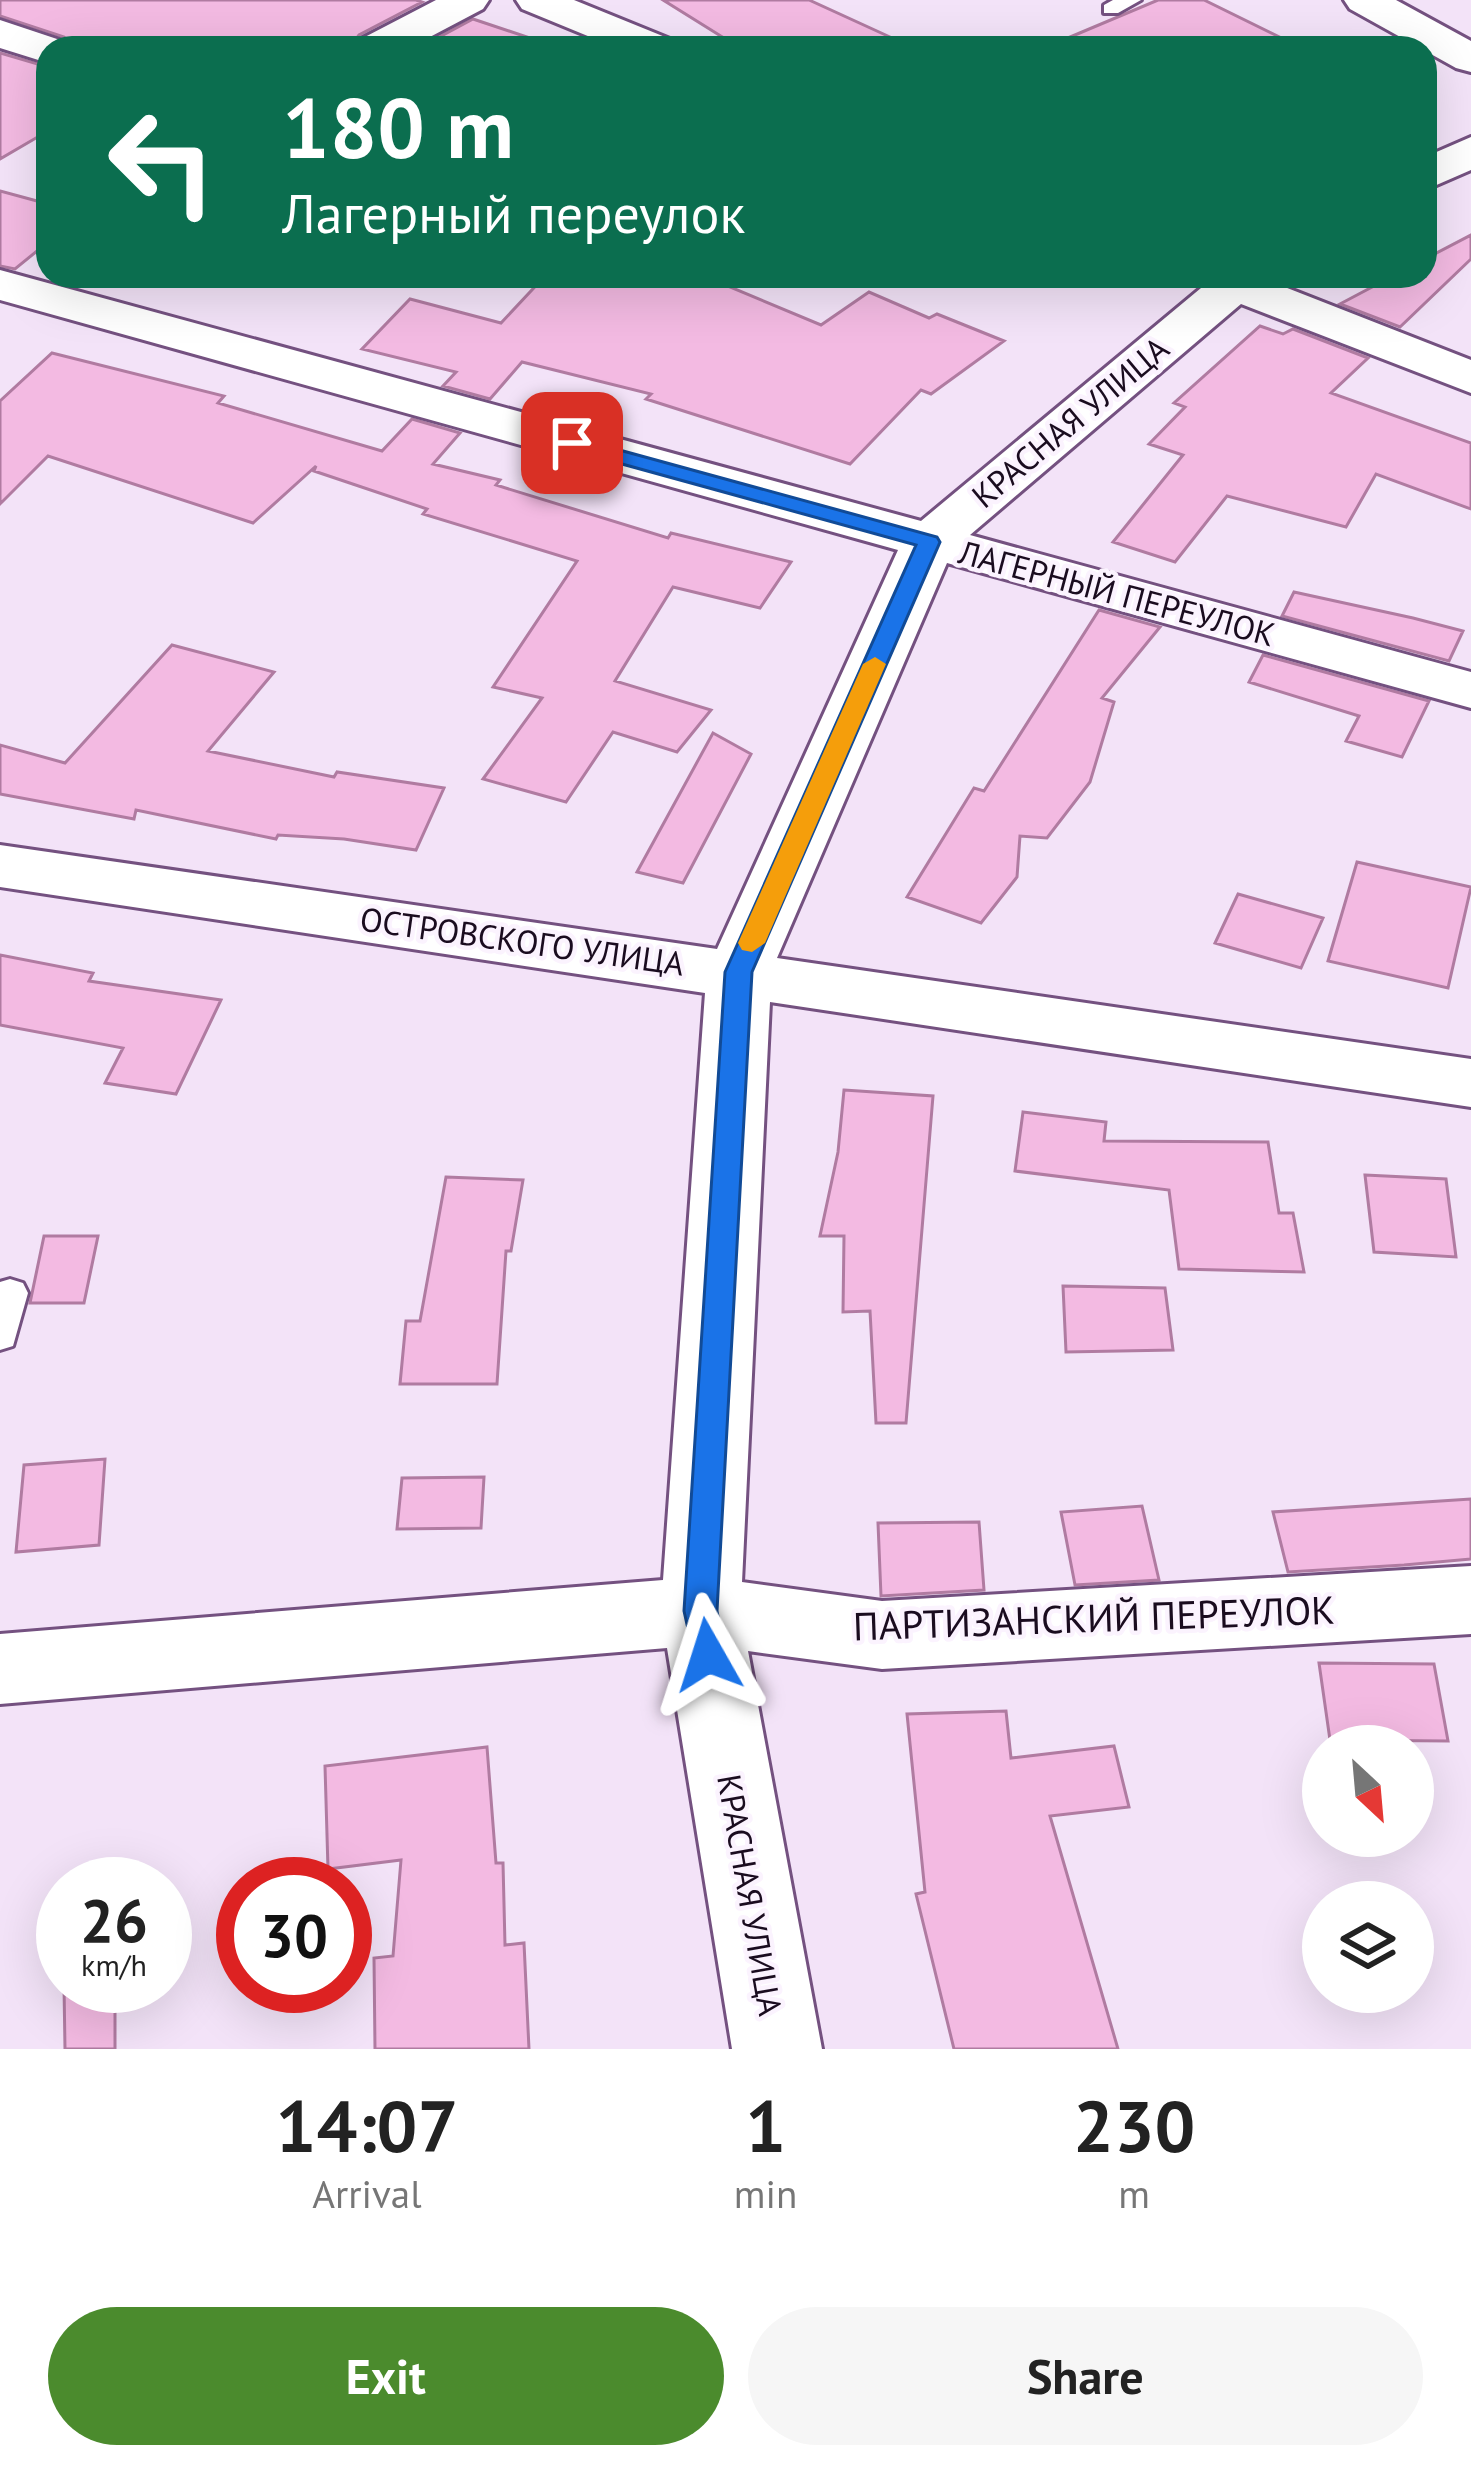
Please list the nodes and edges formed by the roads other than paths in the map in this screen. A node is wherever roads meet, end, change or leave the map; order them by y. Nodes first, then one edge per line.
1 (467, 0) edge
2 (537, 0) edge
3 (1365, 0) edge
4 (0, 33) edge
5 (399, 36) edge
6 (626, 36) edge
7 (1430, 36) edge
8 (1437, 40) edge
9 (36, 46) edge
10 (1471, 59) edge
11 (1471, 151) edge
12 (1437, 169) edge
13 (1220, 288) edge
14 (1255, 288) edge
15 (24, 297) edge
16 (1471, 378) edge
17 (928, 542) junction
18 (1471, 690) edge
19 (0, 866) edge
20 (739, 972) junction
21 (1471, 1083) edge
22 (10, 1293) dead end
23 (0, 1336) edge
24 (1471, 1600) edge
25 (700, 1611) junction
26 (0, 1669) edge
27 (776, 2049) edge

1 - 5 street
2 - 6 street
3 - 7 street
4 - 9 street
8 - 10 street
11 - 12 street
13 - 17 street, КРАСНАЯ УЛИЦА
14 - 16 street
15 - 17 street, ЛАГЕРНЫЙ ПЕРЕУЛОК
17 - 18 street, ЛАГЕРНЫЙ ПЕРЕУЛОК
17 - 20 street, КРАСНАЯ УЛИЦА
19 - 20 street, ОСТРОВСКОГО УЛИЦА
20 - 21 street, ОСТРОВСКОГО УЛИЦА
20 - 25 street, КРАСНАЯ УЛИЦА
22 - 23 lane
24 - 25 street, ПАРТИЗАНСКИЙ ПЕРЕУЛОК
25 - 26 street, ПАРТИЗАНСКИЙ ПЕРЕУЛОК
25 - 27 street, КРАСНАЯ УЛИЦА

